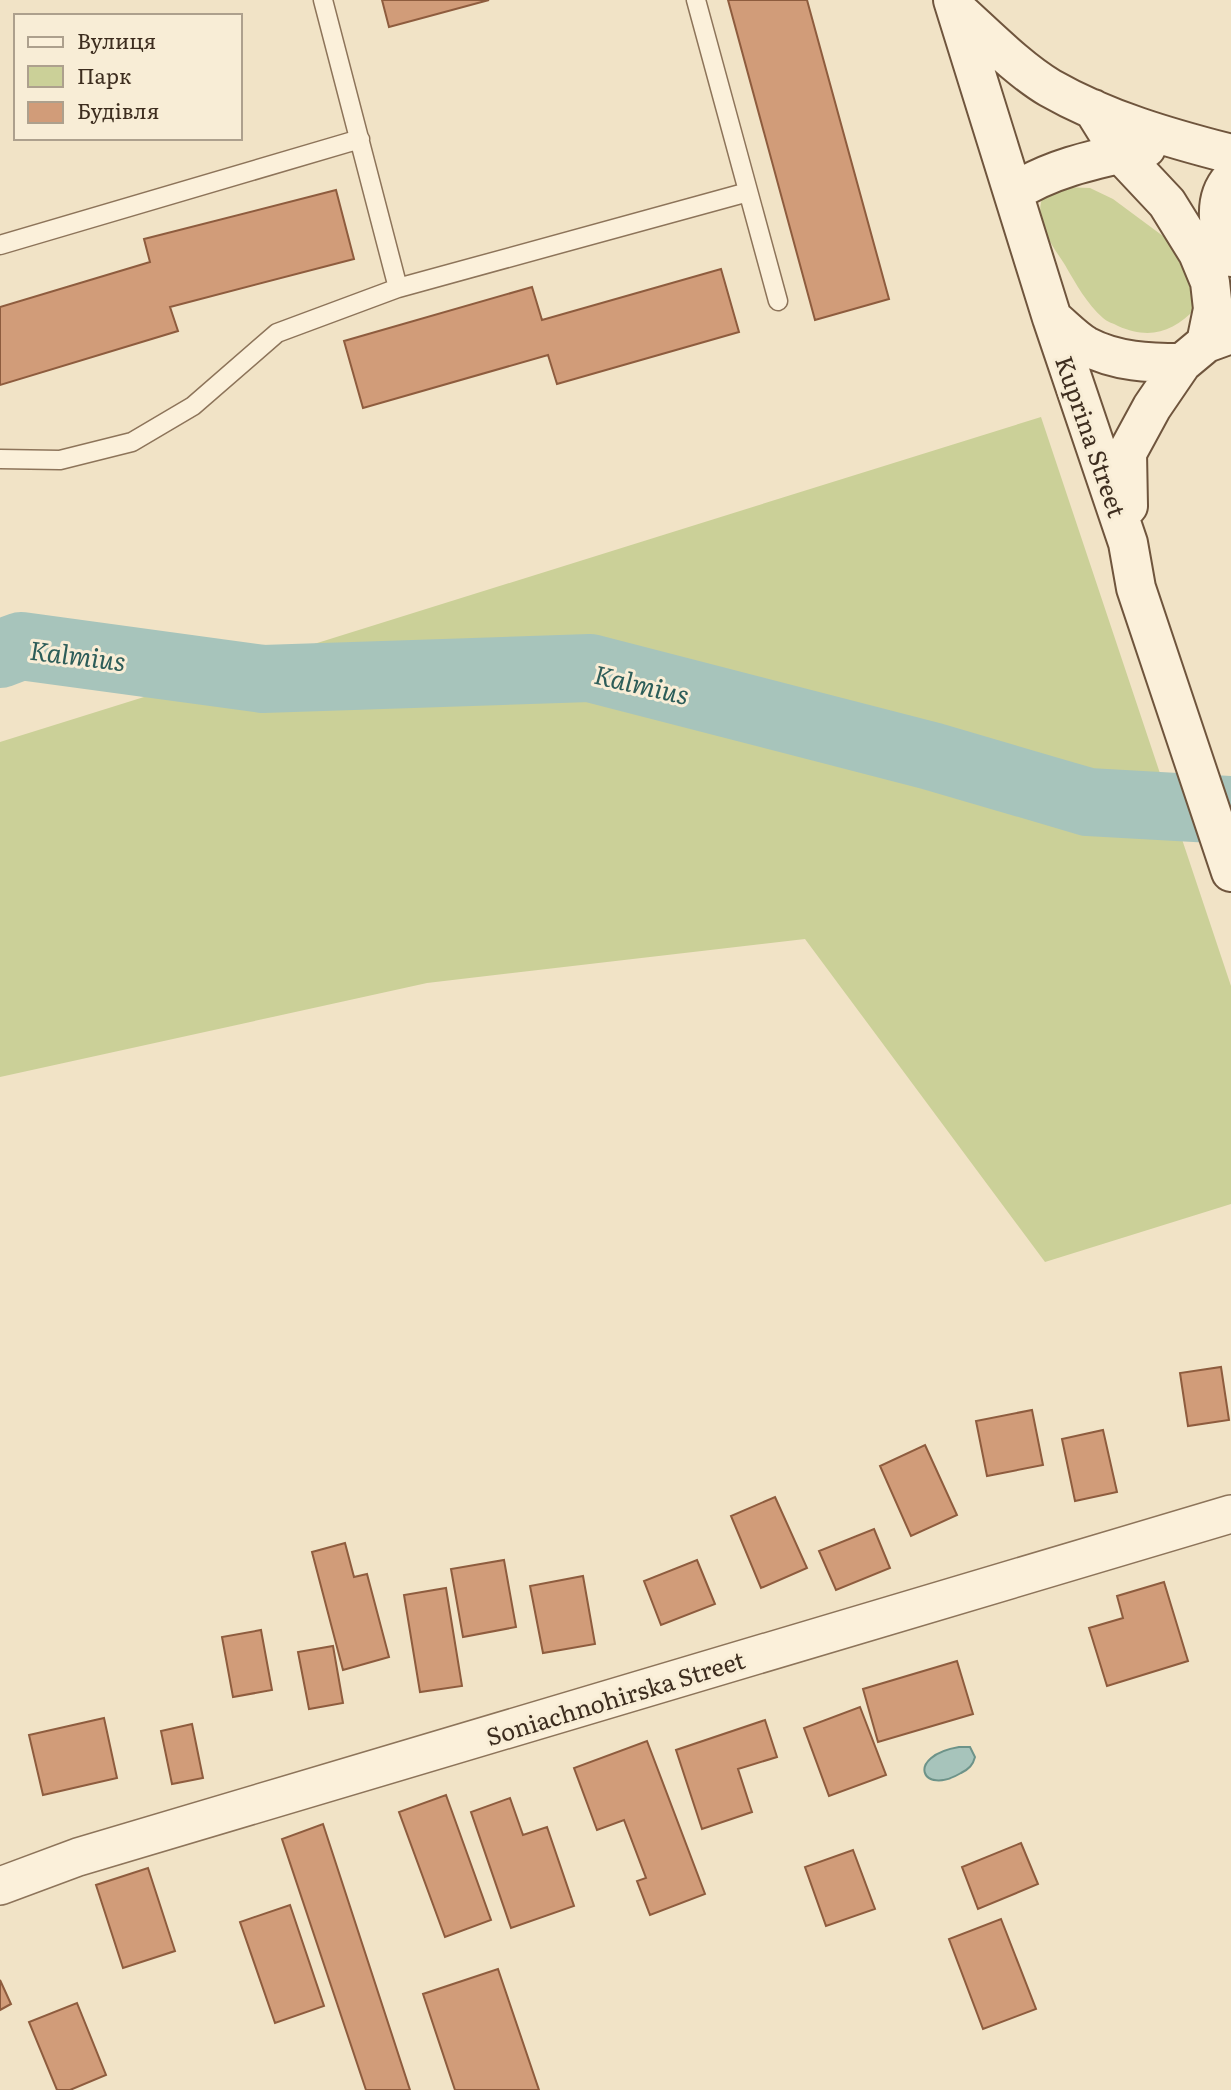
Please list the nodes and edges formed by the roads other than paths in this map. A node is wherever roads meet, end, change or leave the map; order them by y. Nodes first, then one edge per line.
1 (323, 0) edge
2 (696, 0) edge
3 (955, 4) edge
4 (1093, 109) junction
5 (360, 139) junction
6 (1181, 141) junction
7 (1121, 154) junction
8 (1231, 154) edge
9 (1231, 178) edge
10 (748, 192) junction
11 (1013, 193) junction
12 (0, 245) edge
13 (1231, 257) edge
14 (398, 288) junction
15 (778, 301) dead end
16 (1052, 318) junction
17 (1206, 347) edge
18 (0, 459) edge
19 (1128, 543) junction
20 (1231, 872) edge
21 (1231, 1514) edge
22 (0, 1886) edge

1 - 5 lane
2 - 10 lane
3 - 4 street
3 - 11 street, Kuprina Street
4 - 6 street
4 - 7 street
5 - 12 lane
5 - 14 lane
6 - 7 street
6 - 8 street
7 - 11 street
7 - 17 street
9 - 13 street
10 - 14 lane
10 - 15 lane
11 - 16 street, Kuprina Street
14 - 18 lane
16 - 17 street
16 - 19 street, Kuprina Street
17 - 19 street
19 - 20 street, Kuprina Street
21 - 22 street, Soniachnohirska Street

